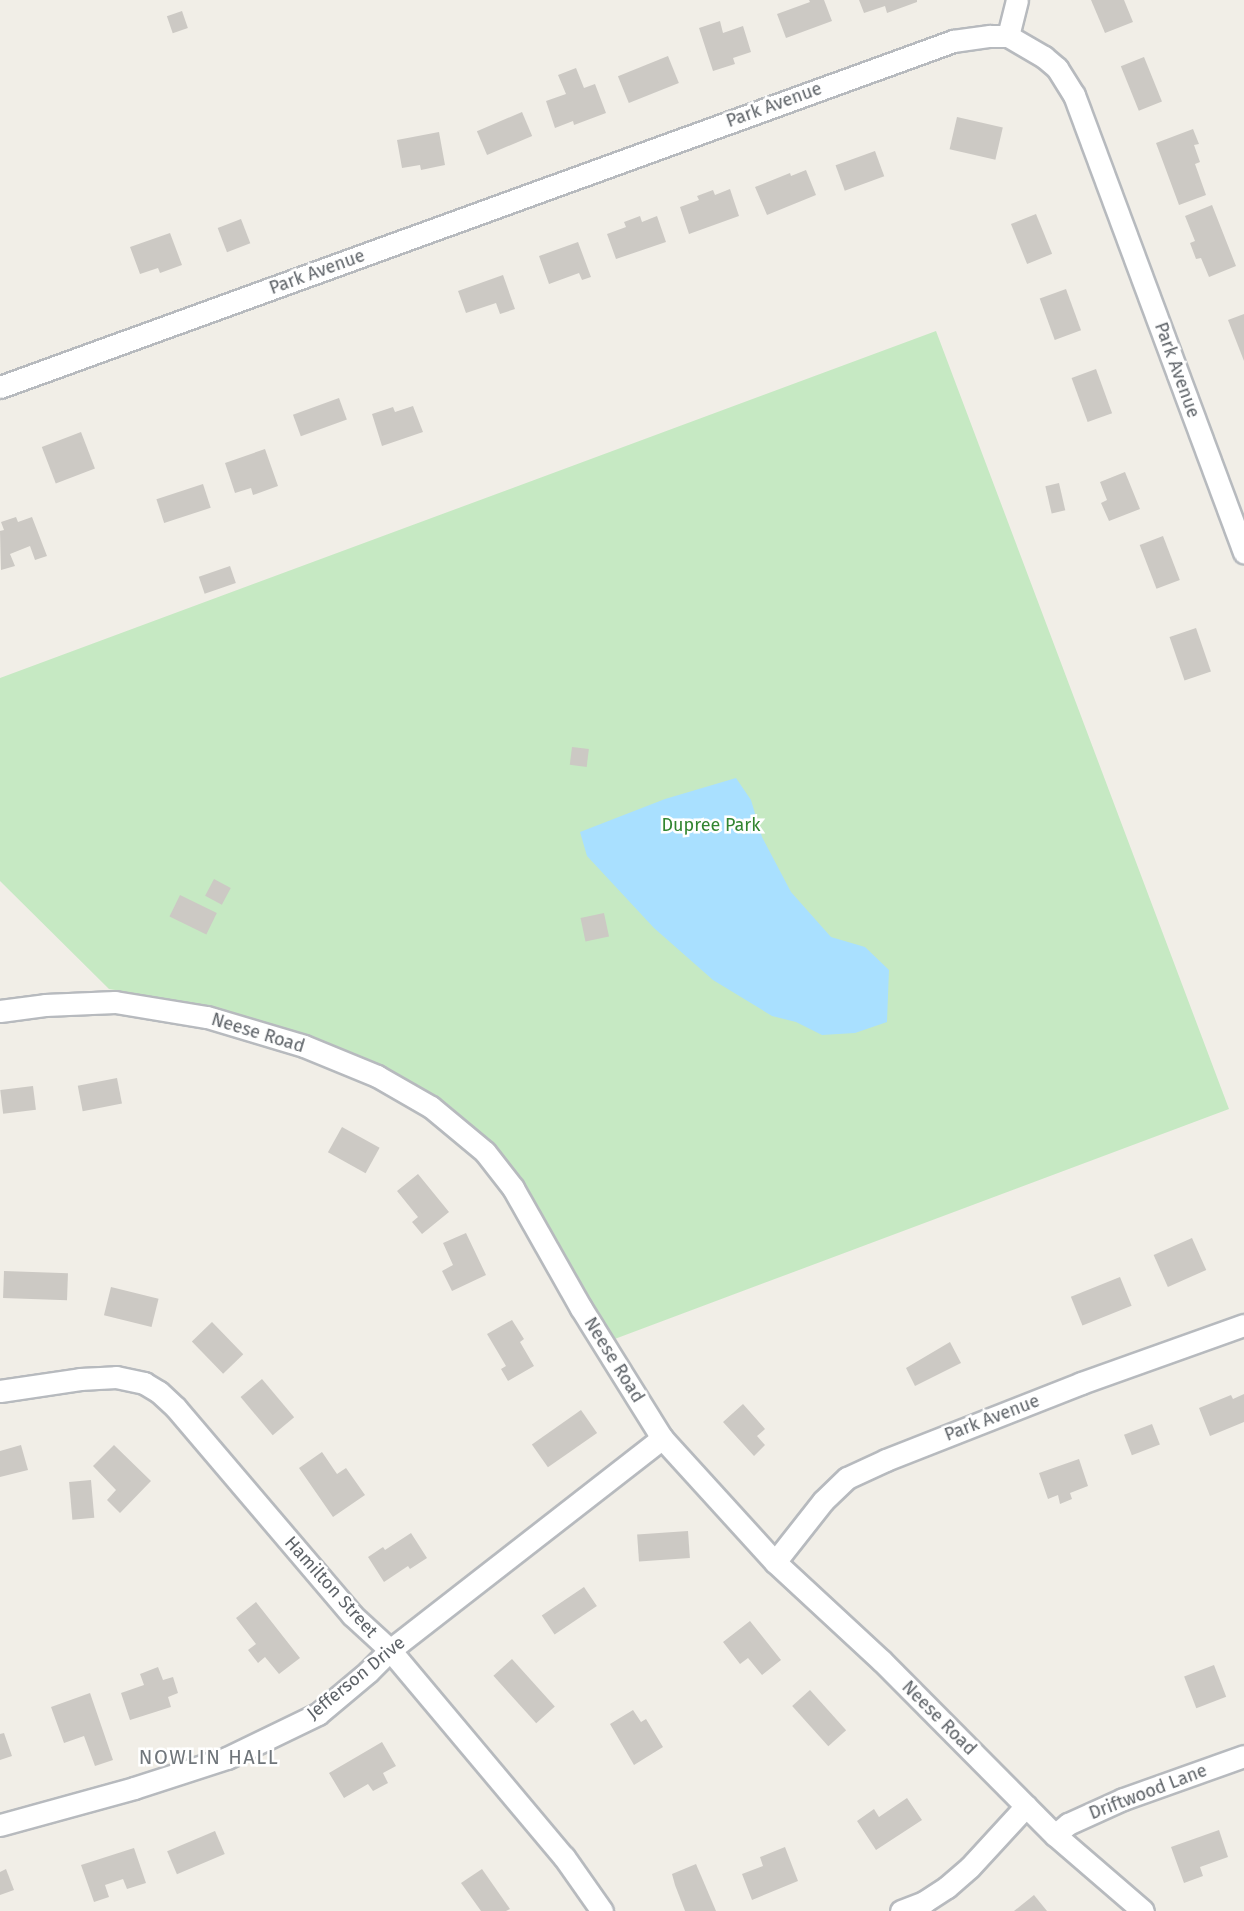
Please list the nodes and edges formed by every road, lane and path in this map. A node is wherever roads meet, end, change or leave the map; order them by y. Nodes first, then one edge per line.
1 (1017, 0) edge
2 (1008, 36) junction
3 (0, 387) edge
4 (1244, 552) edge
5 (0, 1011) edge
6 (1244, 1325) edge
7 (0, 1391) edge
8 (662, 1438) junction
9 (775, 1562) junction
10 (390, 1650) junction
11 (1244, 1756) edge
12 (1026, 1806) junction
13 (0, 1825) edge
14 (1055, 1835) junction
15 (602, 1911) edge
16 (901, 1911) edge
17 (1143, 1911) edge

1 - 2 street
2 - 3 street, Park Avenue
2 - 4 street, Park Avenue
5 - 8 street, Neese Road
6 - 9 street, Park Avenue
7 - 10 street, Hamilton Street
8 - 9 street, Neese Road
8 - 10 street, Jefferson Drive
9 - 12 street, Neese Road
10 - 13 street, Jefferson Drive
10 - 15 street, Hamilton Street
11 - 14 street, Driftwood Lane
12 - 14 street, Neese Road
12 - 16 street
14 - 17 street, Neese Road

